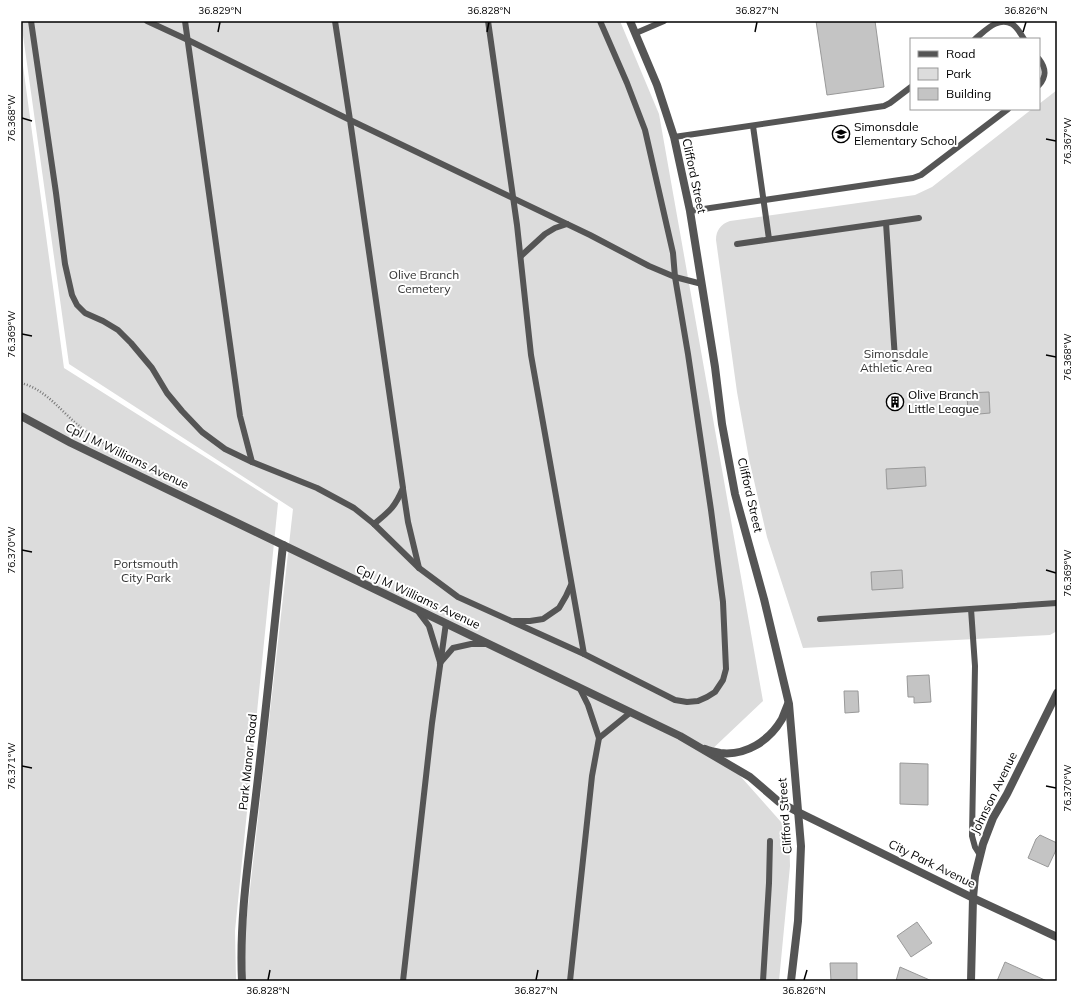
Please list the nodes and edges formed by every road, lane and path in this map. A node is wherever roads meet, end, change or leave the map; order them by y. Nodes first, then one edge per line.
1 (31, 21) edge
2 (147, 21) edge
3 (185, 21) edge
4 (336, 21) edge
5 (488, 21) edge
6 (600, 21) edge
7 (630, 21) edge
8 (664, 21) edge
9 (1011, 21) edge
10 (1016, 28) junction
11 (636, 33) junction
12 (976, 38) edge
13 (1023, 38) edge
14 (188, 40) junction
15 (1040, 60) edge
16 (1040, 84) edge
17 (910, 89) edge
18 (1007, 110) edge
19 (350, 120) junction
20 (753, 126) junction
21 (674, 137) junction
22 (514, 199) junction
23 (763, 200) junction
24 (690, 211) junction
25 (919, 218) dead end
26 (886, 222) junction
27 (567, 224) junction
28 (769, 239) junction
29 (737, 244) dead end
30 (521, 256) junction
31 (675, 277) junction
32 (702, 284) junction
33 (895, 359) dead end
34 (21, 382) edge
35 (21, 416) edge
36 (103, 458) junction
37 (252, 462) junction
38 (403, 488) junction
39 (374, 524) junction
40 (283, 545) junction
41 (419, 568) junction
42 (572, 583) junction
43 (1057, 603) edge
44 (971, 609) junction
45 (417, 610) junction
46 (820, 619) dead end
47 (512, 621) junction
48 (446, 623) junction
49 (491, 644) junction
50 (584, 654) junction
51 (440, 663) junction
52 (579, 686) junction
53 (1057, 693) edge
54 (788, 704) junction
55 (631, 712) junction
56 (599, 738) junction
57 (705, 750) junction
58 (798, 812) junction
59 (770, 841) dead end
60 (980, 855) junction
61 (973, 898) junction
62 (1057, 937) edge
63 (242, 981) edge
64 (403, 981) edge
65 (570, 981) edge
66 (763, 981) edge
67 (791, 981) edge
68 (971, 981) edge

1 - 37 lane
2 - 14 lane
3 - 14 lane
4 - 19 lane
5 - 22 lane
6 - 31 lane
7 - 11 street, Clifford Street
8 - 11 lane
9 - 10 lane
10 - 12 lane
10 - 13 lane
11 - 21 street, Clifford Street
14 - 19 lane
14 - 37 lane
15 - 16 lane
17 - 20 lane
18 - 23 lane
19 - 22 lane
19 - 38 lane
20 - 21 lane
20 - 23 lane
21 - 24 street, Clifford Street
22 - 27 lane
22 - 30 lane
23 - 24 lane
23 - 28 lane
24 - 32 street, Clifford Street
25 - 26 lane
26 - 28 lane
26 - 33 lane
27 - 30 lane
27 - 31 lane
28 - 29 lane
30 - 42 lane
31 - 32 lane
31 - 50 lane
32 - 54 street, Clifford Street
34 - 36 path
35 - 36 street, Cpl J M Williams Avenue
36 - 40 street, Cpl J M Williams Avenue
37 - 39 lane
38 - 39 lane
38 - 41 lane
39 - 41 lane
40 - 45 street, Cpl J M Williams Avenue
40 - 63 street, Park Manor Road
41 - 47 lane
42 - 47 lane
42 - 50 lane
43 - 44 lane
44 - 46 lane
44 - 60 lane
45 - 48 street, Cpl J M Williams Avenue
45 - 51 lane
47 - 50 lane
48 - 49 street, Cpl J M Williams Avenue
48 - 51 lane
49 - 51 lane
49 - 52 street, Cpl J M Williams Avenue
51 - 64 lane
52 - 55 street, Cpl J M Williams Avenue
52 - 56 lane
53 - 60 street, Johnson Avenue
54 - 57 street
54 - 58 street, Clifford Street
55 - 56 lane
55 - 57 street, Cpl J M Williams Avenue
56 - 65 lane
57 - 58 street, Cpl J M Williams Avenue
58 - 61 street, City Park Avenue
58 - 67 street, Clifford Street
59 - 66 lane
60 - 61 street, Johnson Avenue
61 - 62 street, City Park Avenue
61 - 68 street, Johnson Avenue

